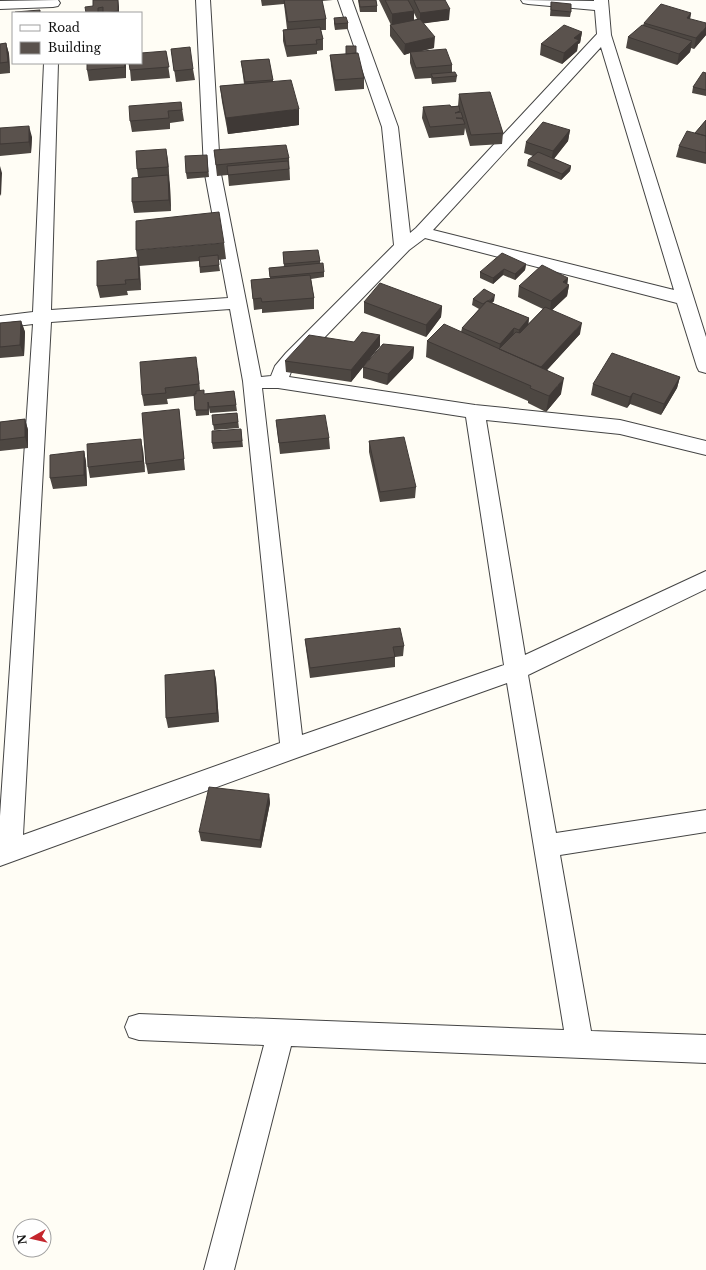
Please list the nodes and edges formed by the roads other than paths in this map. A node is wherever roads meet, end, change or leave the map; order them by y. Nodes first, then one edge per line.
1 (203, 0) edge
2 (345, 0) edge
3 (528, 0) edge
4 (601, 3) edge
5 (0, 5) edge
6 (53, 5) edge
7 (604, 35) junction
8 (51, 64) edge
9 (422, 232) junction
10 (403, 246) junction
11 (686, 299) junction
12 (237, 303) junction
13 (42, 317) junction
14 (0, 322) edge
15 (706, 367) edge
16 (252, 381) junction
17 (278, 382) junction
18 (475, 412) junction
19 (706, 448) edge
20 (706, 579) edge
21 (516, 670) junction
22 (292, 749) junction
23 (706, 821) edge
24 (547, 846) junction
25 (5, 854) edge
26 (139, 1027) dead end
27 (280, 1033) junction
28 (580, 1044) junction
29 (706, 1049) edge
30 (219, 1270) edge

1 - 12 street
2 - 10 street
3 - 4 street
4 - 7 street
5 - 6 street
7 - 9 street
7 - 11 street
8 - 13 street
9 - 10 street
9 - 11 street
10 - 17 street
11 - 15 street
12 - 13 street
12 - 16 street
13 - 14 street
13 - 25 street
16 - 17 street
16 - 22 street
17 - 18 street
18 - 19 street
18 - 21 street
20 - 21 street
21 - 22 street
21 - 24 street
22 - 25 street
23 - 24 street
24 - 28 street
26 - 27 street
27 - 28 street
27 - 30 street
28 - 29 street

